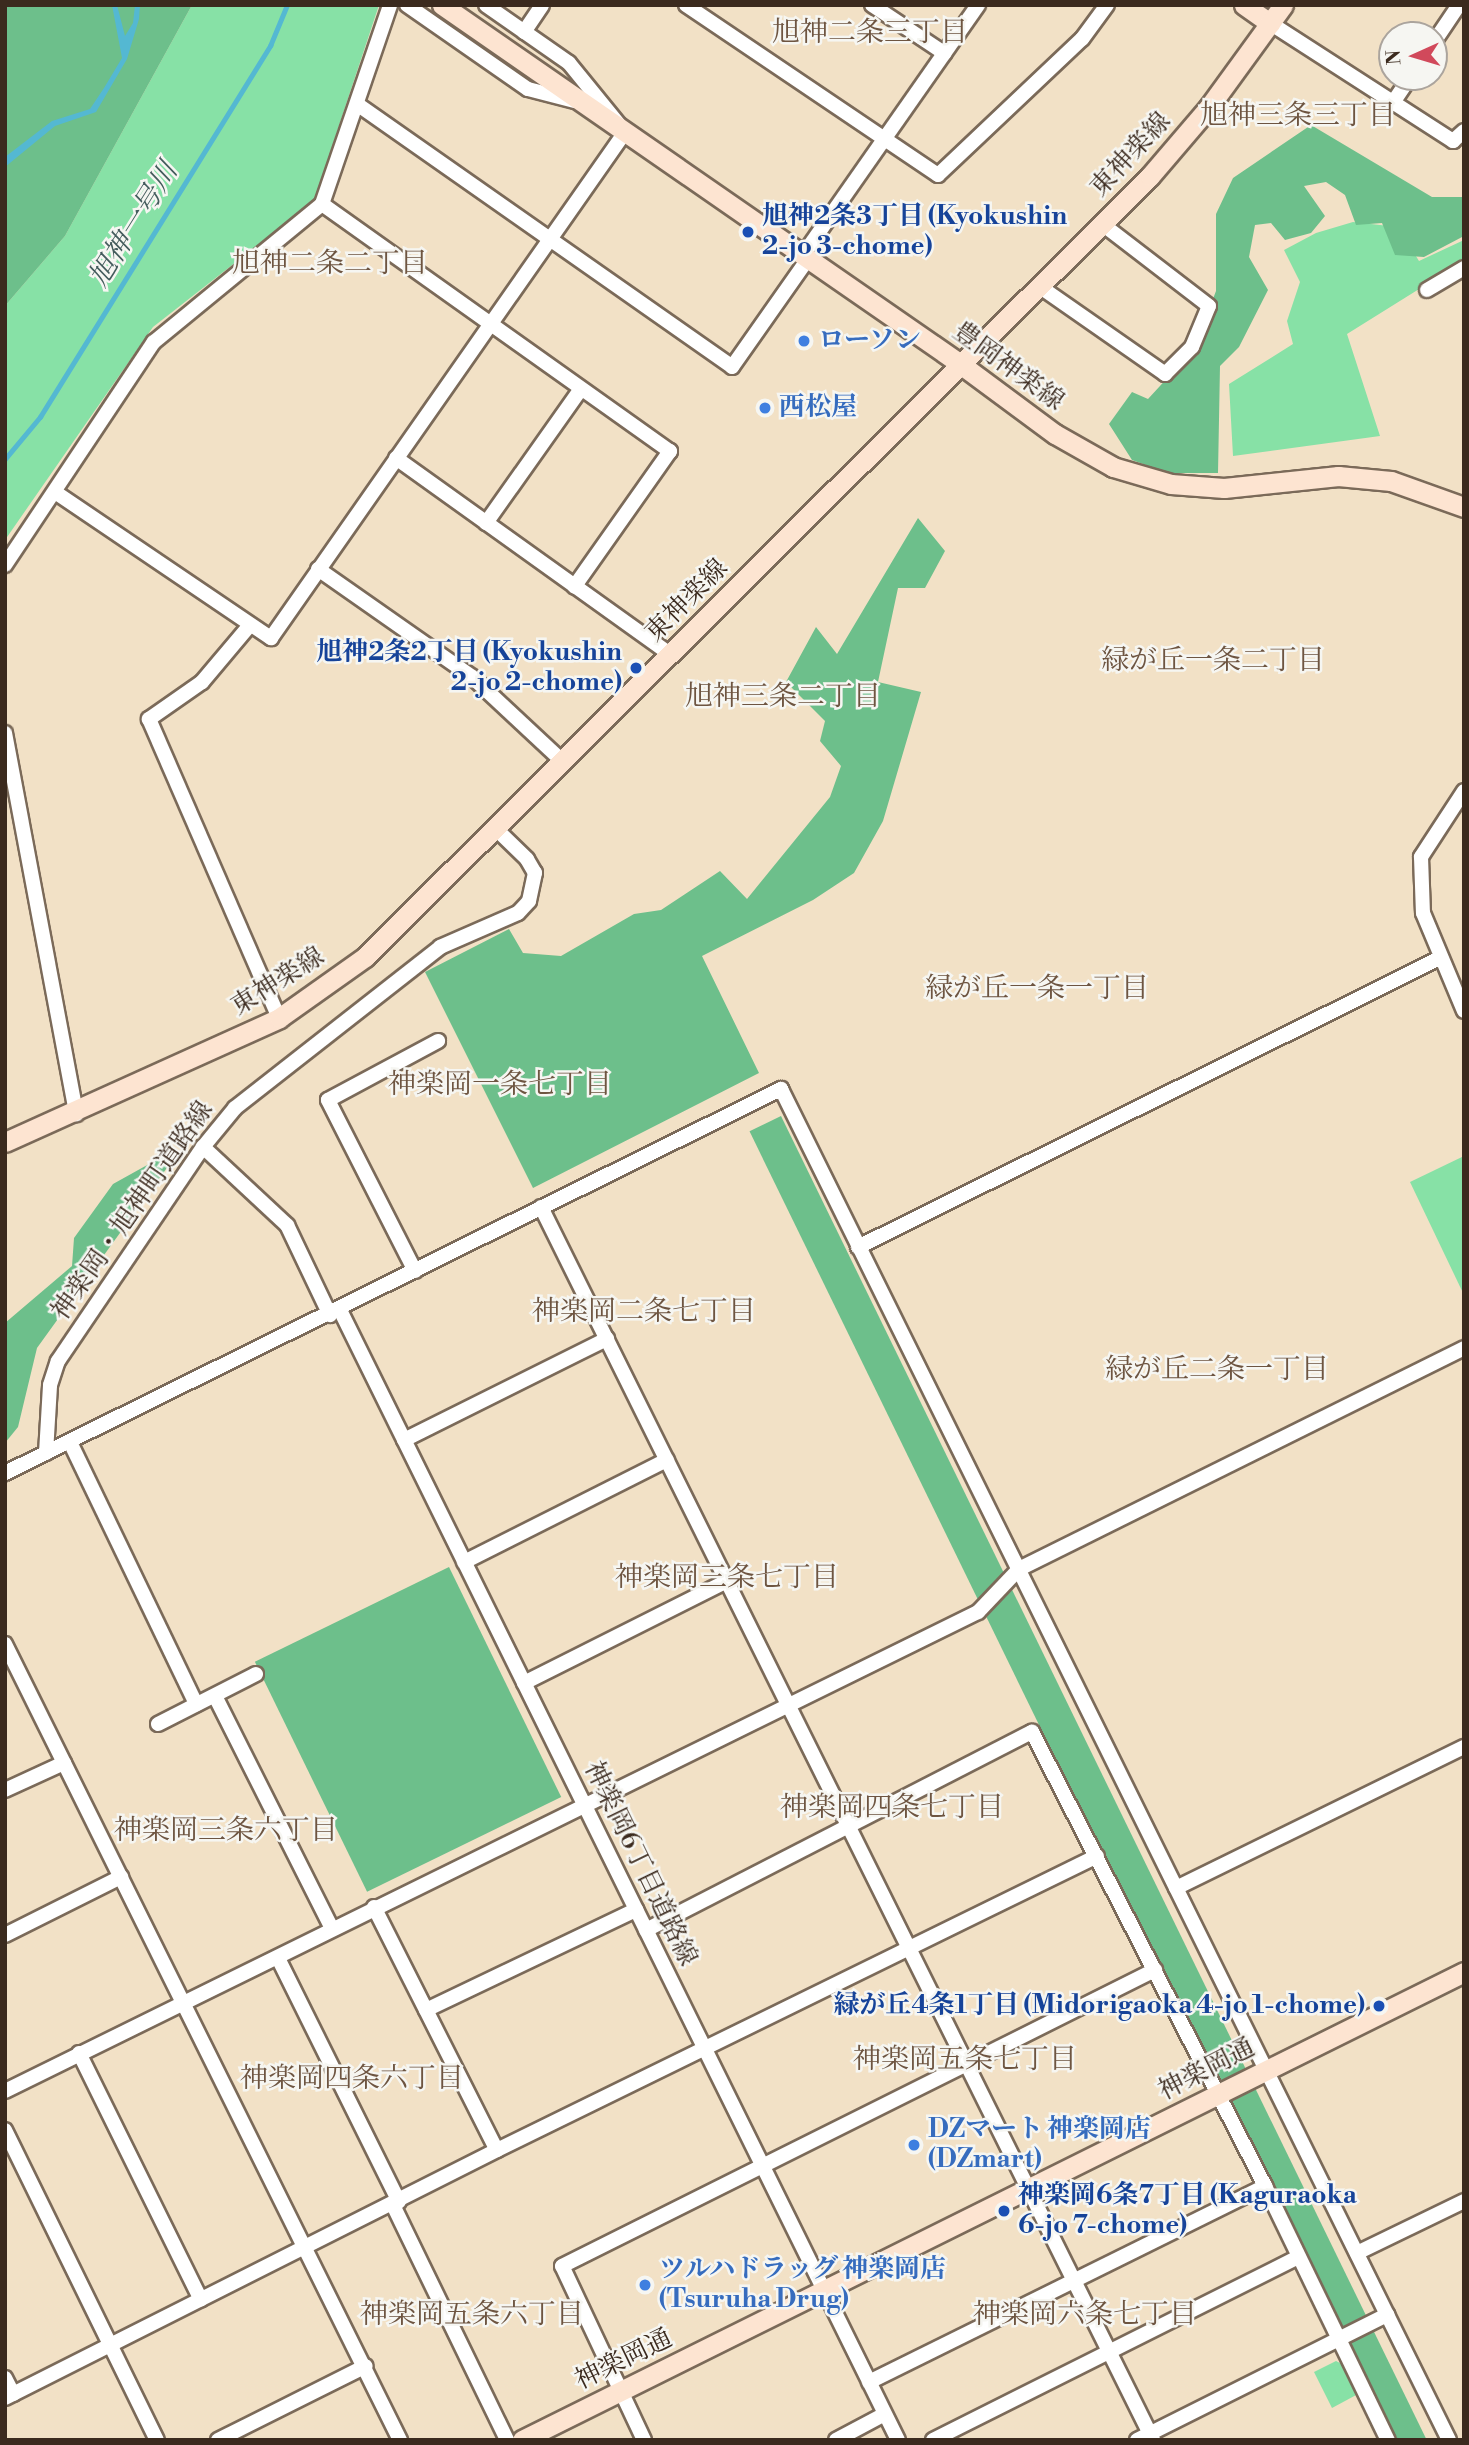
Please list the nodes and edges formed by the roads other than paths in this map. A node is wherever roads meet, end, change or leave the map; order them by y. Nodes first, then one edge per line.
1 (390, 5) edge
2 (407, 5) edge
3 (442, 5) edge
4 (486, 5) edge
5 (542, 5) edge
6 (686, 5) edge
7 (872, 5) edge
8 (978, 5) edge
9 (1107, 5) edge
10 (1244, 5) edge
11 (1283, 5) edge
12 (1460, 5) edge
13 (1448, 22) edge
14 (1270, 23) junction
15 (524, 32) junction
16 (944, 53) junction
17 (1401, 91) edge
18 (582, 103) junction
19 (357, 104) junction
20 (1392, 104) junction
21 (1464, 131) edge
22 (625, 132) junction
23 (884, 139) junction
24 (322, 204) junction
25 (1102, 224) junction
26 (550, 238) junction
27 (805, 257) junction
28 (1464, 268) edge
29 (1039, 286) junction
30 (1427, 290) dead end
31 (492, 325) junction
32 (960, 363) junction
33 (582, 389) junction
34 (396, 458) junction
35 (55, 492) junction
36 (1464, 507) edge
37 (486, 523) junction
38 (5, 565) edge
39 (318, 569) junction
40 (573, 587) junction
41 (250, 625) junction
42 (671, 655) junction
43 (5, 733) edge
44 (561, 760) junction
45 (1464, 792) edge
46 (494, 827) junction
47 (1440, 958) junction
48 (1464, 1011) edge
49 (279, 1018) junction
50 (438, 1041) dead end
51 (76, 1114) junction
52 (5, 1142) edge
53 (203, 1147) junction
54 (541, 1207) junction
55 (858, 1247) junction
56 (415, 1270) junction
57 (335, 1312) junction
58 (607, 1339) junction
59 (1464, 1348) edge
60 (404, 1440) junction
61 (69, 1442) junction
62 (46, 1453) junction
63 (667, 1460) junction
64 (5, 1473) edge
65 (464, 1562) junction
66 (1018, 1569) junction
67 (725, 1582) junction
68 (5, 1644) edge
69 (256, 1674) dead end
70 (524, 1683) junction
71 (215, 1696) junction
72 (196, 1704) junction
73 (786, 1704) junction
74 (158, 1724) dead end
75 (1464, 1747) edge
76 (64, 1763) junction
77 (5, 1790) edge
78 (584, 1805) junction
79 (846, 1825) junction
80 (1097, 1856) junction
81 (121, 1877) junction
82 (1176, 1888) junction
83 (374, 1908) junction
84 (636, 1910) junction
85 (332, 1929) junction
86 (646, 1930) junction
87 (5, 1935) edge
88 (908, 1947) junction
89 (278, 1958) junction
90 (1155, 1970) junction
91 (1464, 1972) edge
92 (184, 2003) junction
93 (426, 2010) junction
94 (705, 2051) junction
95 (79, 2053) junction
96 (966, 2064) junction
97 (1268, 2069) junction
98 (5, 2091) edge
99 (1217, 2095) junction
100 (5, 2130) edge
101 (497, 2150) junction
102 (762, 2166) junction
103 (1265, 2186) junction
104 (1028, 2189) junction
105 (1464, 2201) edge
106 (396, 2203) junction
107 (307, 2249) junction
108 (1357, 2253) junction
109 (1298, 2257) junction
110 (1073, 2279) junction
111 (824, 2290) junction
112 (201, 2300) junction
113 (1387, 2315) junction
114 (1340, 2339) junction
115 (112, 2345) junction
116 (1110, 2351) junction
117 (366, 2366) junction
118 (5, 2378) edge
119 (869, 2382) junction
120 (620, 2390) junction
121 (9, 2396) edge
122 (885, 2414) junction
123 (1147, 2438) edge
124 (157, 2440) edge
125 (218, 2440) edge
126 (400, 2440) edge
127 (507, 2440) edge
128 (522, 2440) edge
129 (644, 2440) edge
130 (836, 2440) edge
131 (898, 2440) edge
132 (933, 2440) edge
133 (1388, 2440) edge
134 (1449, 2440) edge

1 - 19 street
2 - 18 street
3 - 18 street, 豊岡神楽線
4 - 15 street
5 - 15 street
6 - 23 street
7 - 16 street
8 - 16 street
9 - 23 street
10 - 14 street
11 - 14 street, 東神楽線
12 - 13 street
14 - 20 street
14 - 25 street, 東神楽線
15 - 22 street
16 - 23 street
17 - 20 street
18 - 22 street, 豊岡神楽線
19 - 24 street
19 - 26 street
20 - 21 street
22 - 26 street
22 - 27 street, 豊岡神楽線
23 - 27 street
24 - 31 street
24 - 35 street
25 - 29 street, 東神楽線
25 - 29 street
26 - 27 street
26 - 31 street
27 - 32 street, 豊岡神楽線
28 - 30 street
29 - 32 street, 東神楽線
31 - 33 street
31 - 34 street
32 - 36 street, 豊岡神楽線
32 - 42 street, 東神楽線
33 - 37 street
33 - 40 street
34 - 37 street
34 - 39 street
35 - 38 street
35 - 41 street
37 - 40 street
39 - 41 street
39 - 44 street
40 - 42 street
41 - 49 street
42 - 44 street, 東神楽線
43 - 51 street
44 - 46 street, 東神楽線
45 - 47 street
46 - 49 street, 東神楽線
46 - 53 street, 神楽岡・旭神町道路線
47 - 48 street
47 - 55 street
49 - 51 street, 東神楽線
50 - 56 street
51 - 52 street, 東神楽線
53 - 57 street, 神楽岡6丁目道路線
53 - 62 street, 神楽岡・旭神町道路線
54 - 55 street
54 - 56 street
54 - 58 street
55 - 66 street
56 - 57 street
57 - 60 street, 神楽岡6丁目道路線
57 - 61 street
58 - 60 street
58 - 63 street
59 - 66 street
60 - 65 street, 神楽岡6丁目道路線
61 - 62 street
61 - 72 street
62 - 64 street
63 - 65 street
63 - 67 street
65 - 70 street, 神楽岡6丁目道路線
66 - 73 street
66 - 82 street
67 - 70 street
67 - 73 street
68 - 76 street
69 - 71 street
70 - 78 street, 神楽岡6丁目道路線
71 - 72 street
71 - 85 street
72 - 74 street
73 - 78 street
73 - 79 street
75 - 82 street
76 - 77 street
76 - 81 street
78 - 83 street
78 - 84 street, 神楽岡6丁目道路線
79 - 80 street
79 - 86 street
79 - 88 street
80 - 88 street
80 - 90 street
81 - 87 street
81 - 92 street
82 - 97 street
83 - 85 street
83 - 93 street
84 - 86 street, 神楽岡6丁目道路線
84 - 93 street
85 - 89 street
86 - 94 street, 神楽岡6丁目道路線
88 - 94 street
88 - 96 street
89 - 92 street
89 - 106 street
90 - 96 street
90 - 99 street
91 - 97 street, 神楽岡通
92 - 95 street
92 - 107 street
93 - 101 street
94 - 101 street
94 - 102 street, 神楽岡6丁目道路線
95 - 98 street
95 - 112 street
96 - 102 street
96 - 104 street
97 - 99 street, 神楽岡通
97 - 108 street
99 - 103 street
99 - 104 street, 神楽岡通
100 - 115 street
101 - 106 street
102 - 111 street, 神楽岡6丁目道路線
102 - 120 street
103 - 109 street
103 - 110 street
104 - 110 street
104 - 111 street, 神楽岡通
105 - 108 street
106 - 107 street
106 - 127 street
107 - 112 street
107 - 117 street
108 - 113 street
109 - 114 street
109 - 116 street
110 - 116 street
110 - 119 street
111 - 119 street, 神楽岡6丁目道路線
111 - 120 street, 神楽岡通
112 - 115 street
113 - 114 street
113 - 134 street
114 - 123 street
114 - 133 street
115 - 121 street
115 - 124 street
116 - 123 street
116 - 132 street
117 - 125 street
117 - 126 street
118 - 121 street
119 - 122 street, 神楽岡6丁目道路線
120 - 128 street, 神楽岡通
120 - 129 street
122 - 130 street
122 - 131 street, 神楽岡6丁目道路線

